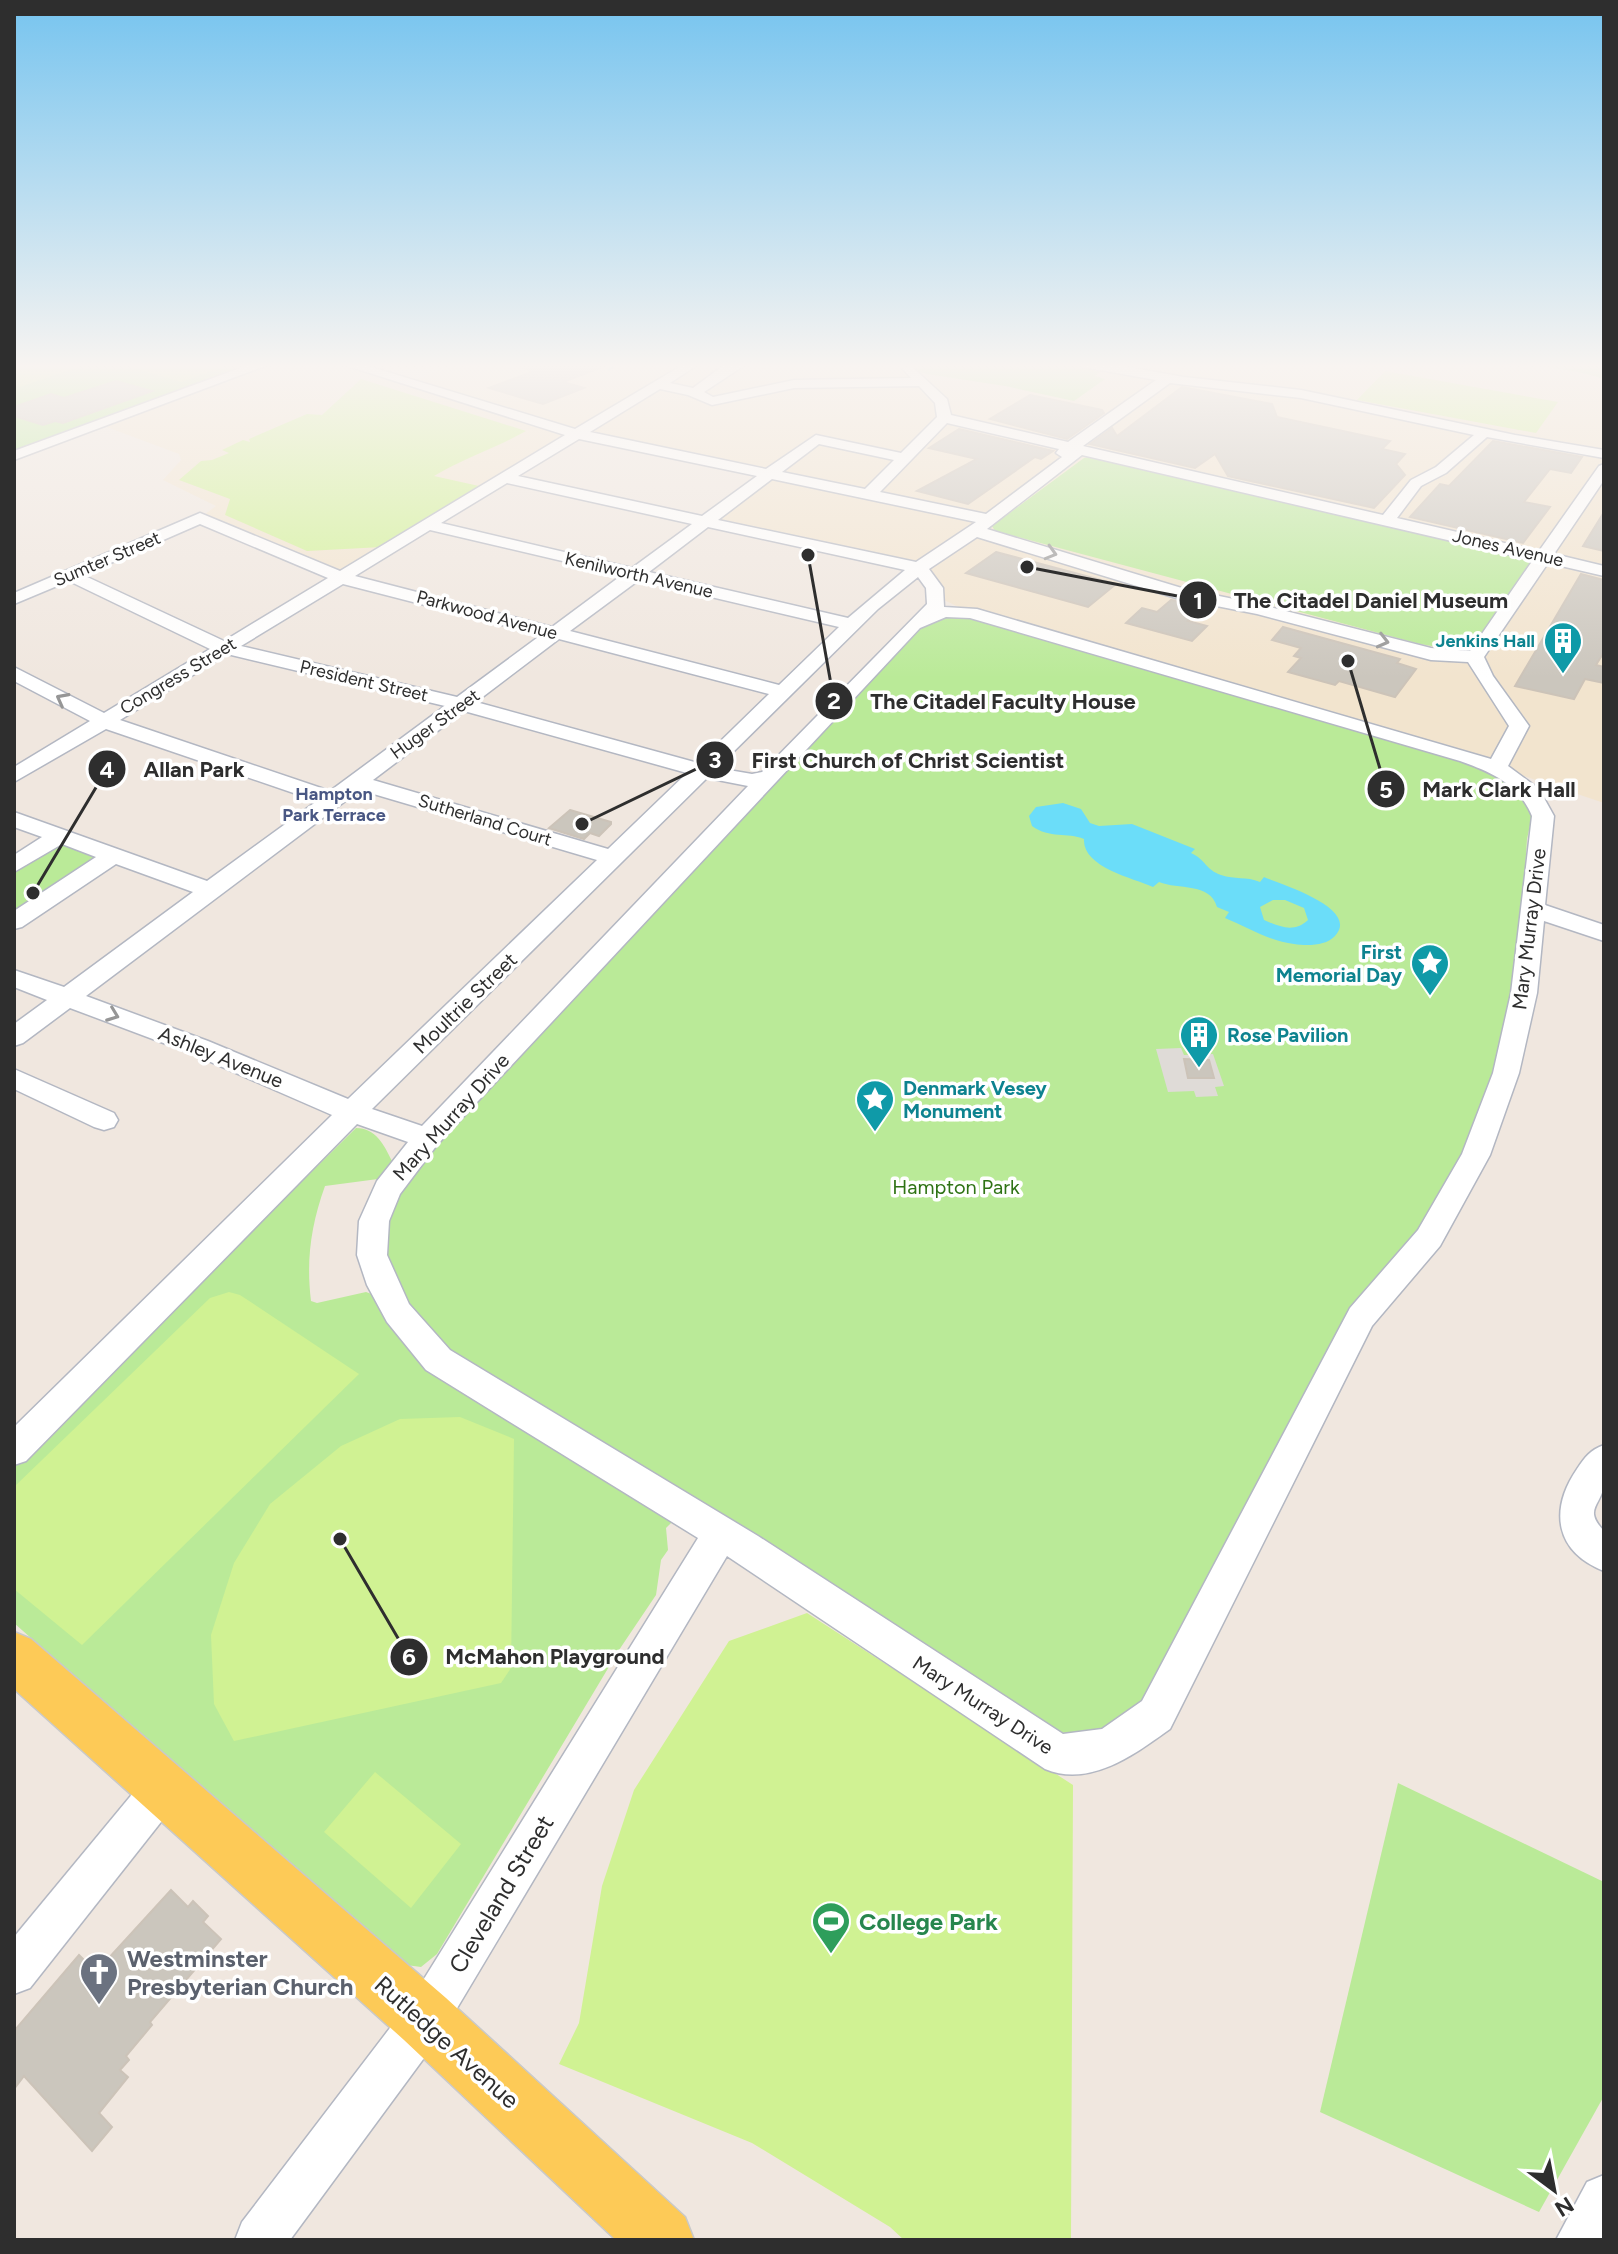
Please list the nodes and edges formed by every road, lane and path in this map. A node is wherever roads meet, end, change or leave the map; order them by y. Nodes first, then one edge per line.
1 (521, 468) edge
2 (744, 468) edge
3 (779, 468) edge
4 (894, 468) edge
5 (1056, 468) edge
6 (1157, 468) edge
7 (1443, 468) edge
8 (1604, 469) edge
9 (772, 474) junction
10 (505, 478) junction
11 (869, 494) junction
12 (200, 518) joint
13 (709, 521) junction
14 (1387, 521) junction
15 (981, 522) junction
16 (428, 525) junction
17 (391, 548) junction
18 (285, 554) junction
19 (369, 555) junction
20 (1543, 556) junction
21 (920, 566) junction
22 (1604, 571) edge
23 (636, 574) junction
24 (69, 575) junction
25 (342, 578) junction
26 (936, 593) junction
27 (14, 599) edge
28 (971, 613) junction
29 (922, 618) junction
30 (851, 624) junction
31 (557, 633) junction
32 (224, 648) junction
33 (1475, 657) junction
34 (16, 676) edge
35 (781, 691) junction
36 (462, 704) junction
37 (104, 721) junction
38 (1497, 767) junction
39 (708, 773) junction
40 (14, 776) edge
41 (768, 777) junction
42 (356, 782) junction
43 (333, 799) junction
44 (743, 802) junction
45 (14, 819) edge
46 (59, 836) junction
47 (113, 856) junction
48 (614, 858) junction
49 (14, 865) edge
50 (209, 890) junction
51 (1532, 909) junction
52 (14, 922) edge
53 (1604, 933) edge
54 (14, 978) edge
55 (68, 998) junction
56 (14, 1037) edge
57 (14, 1078) edge
58 (352, 1112) junction
59 (104, 1120) dead end
60 (427, 1138) junction
61 (14, 1450) edge
62 (1604, 1460) edge
63 (721, 1533) junction
64 (1604, 1554) edge
65 (14, 1656) edge
66 (162, 1789) junction
67 (14, 1972) edge
68 (425, 2019) junction
69 (1604, 2199) edge
70 (260, 2240) edge
71 (662, 2240) edge
72 (1581, 2240) edge

1 - 10 street, Congress Street
2 - 9 street
3 - 9 street, Huger Street
4 - 11 street
5 - 15 street, Moultrie Street
6 - 14 street, Jones Avenue
7 - 14 street
8 - 20 street
9 - 11 street
9 - 13 street, Huger Street
10 - 13 street
10 - 16 street, Congress Street
11 - 15 street
12 - 18 street, Parkwood Avenue
12 - 24 street, Sumter Street
13 - 21 street
13 - 23 street, Huger Street
14 - 20 street, Jones Avenue
15 - 21 street, Moultrie Street
15 -> 33 street
16 - 17 street, Congress Street
16 - 23 street, Kenilworth Avenue
17 - 19 street, Congress Street
17 - 25 street, Congress Street
18 - 19 street
18 - 25 street, Parkwood Avenue
19 - 25 street, Congress Street
20 - 22 street, Jones Avenue
20 - 33 street
21 - 26 street
21 - 30 street, Moultrie Street
23 - 30 street, Kenilworth Avenue
23 - 31 street, Huger Street
24 - 27 street, Sumter Street
24 - 32 street, President Street
25 - 31 street, Parkwood Avenue
25 - 32 street, Congress Street
26 - 28 street
26 - 29 street, Mary Murray Drive
28 - 29 street, Mary Murray Drive
28 - 38 street, Mary Murray Drive
29 - 41 street, Mary Murray Drive
30 - 35 street, Moultrie Street
31 - 35 street, Parkwood Avenue
31 - 36 street, Huger Street
32 - 36 street, President Street
32 - 37 street, Congress Street
33 - 38 street
37 -> 34 street
35 - 39 street, Moultrie Street
36 - 39 street, President Street
36 - 42 street, Huger Street
37 - 40 street, Congress Street
37 - 43 street
38 - 51 street, Mary Murray Drive
39 - 41 street, President Street
39 - 44 street, President Street
39 - 48 street, Moultrie Street
41 - 44 street, Mary Murray Drive
42 - 43 street, Huger Street
42 - 48 street, Sutherland Court
43 - 50 street, Huger Street
44 - 60 street, Mary Murray Drive
45 - 46 street
46 - 47 street
46 - 49 street
47 - 50 street
47 - 52 street
48 - 58 street, Moultrie Street
50 - 55 street, Huger Street
51 - 53 street
51 - 63 street, Mary Murray Drive
54 - 55 street, Ashley Avenue
55 - 56 street, Huger Street
55 -> 58 street, Ashley Avenue
57 - 59 street
58 - 60 street, Ashley Avenue
58 - 61 street, Moultrie Street
60 - 63 street, Mary Murray Drive
62 - 64 street
63 - 68 street, Cleveland Street
65 - 66 main road, Rutledge Avenue
66 - 67 street
66 - 68 main road, Rutledge Avenue
68 - 70 street, Cleveland Street
68 - 71 main road, Rutledge Avenue
69 - 72 street

